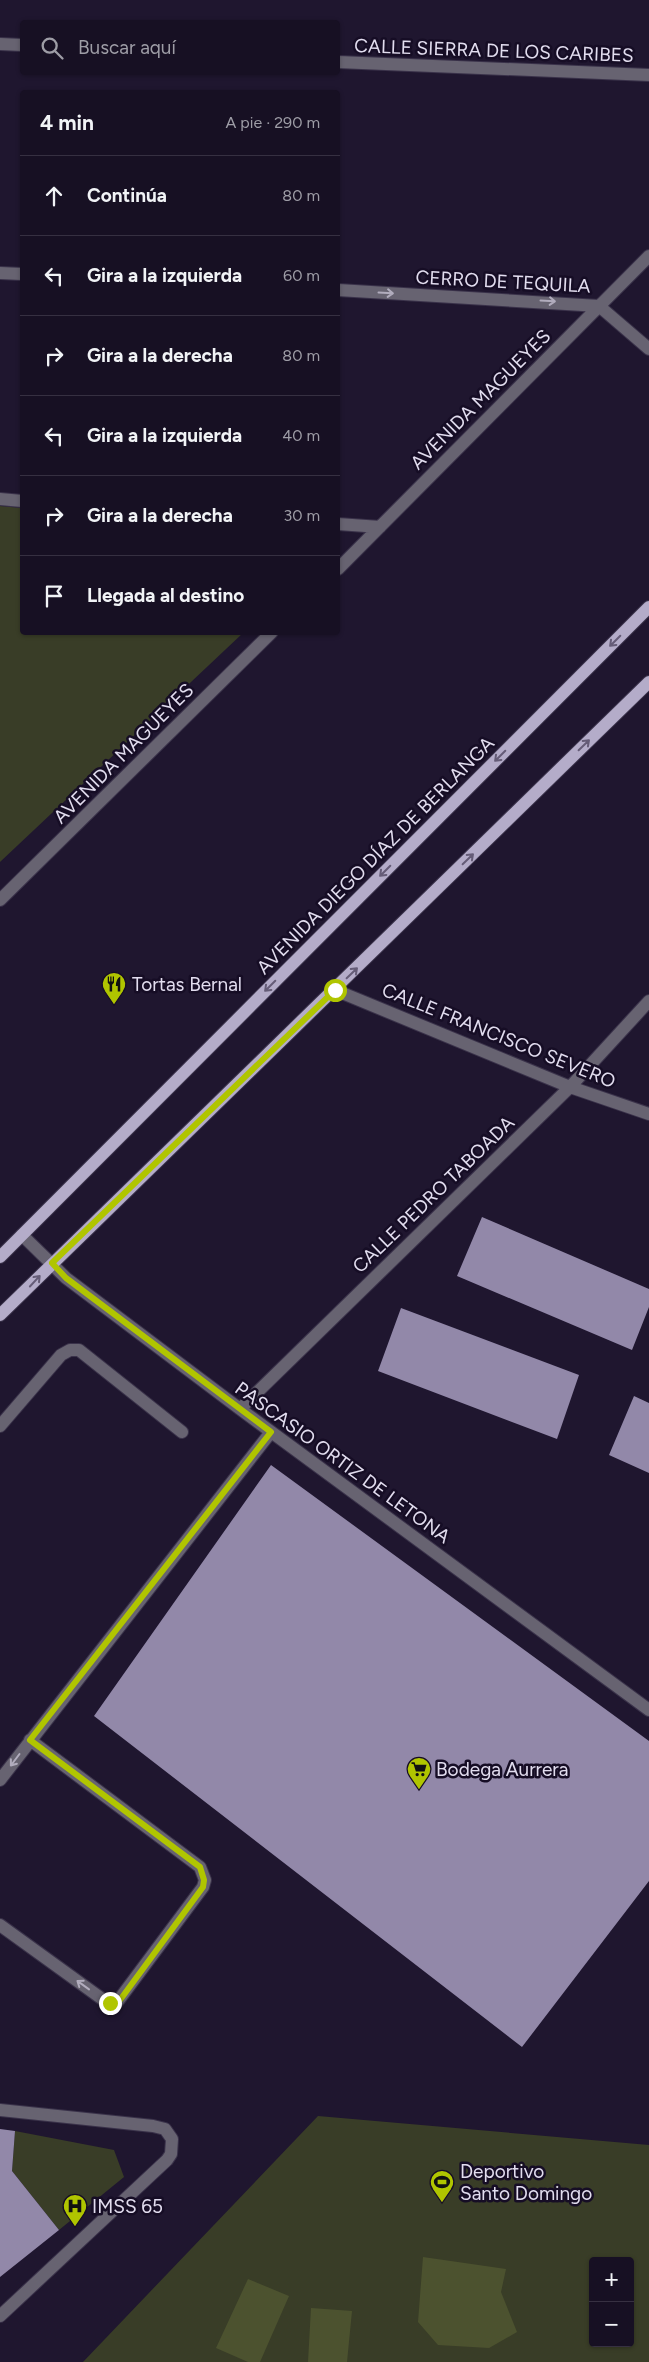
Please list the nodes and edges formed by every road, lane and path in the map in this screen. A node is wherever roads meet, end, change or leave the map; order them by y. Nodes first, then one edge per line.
1 (0, 44) edge
2 (20, 45) edge
3 (340, 62) edge
4 (649, 75) edge
5 (649, 256) edge
6 (0, 273) edge
7 (20, 274) edge
8 (340, 290) edge
9 (599, 306) junction
10 (646, 342) edge
11 (0, 499) edge
12 (20, 501) edge
13 (340, 524) edge
14 (380, 527) junction
15 (340, 566) edge
16 (649, 607) edge
17 (269, 635) edge
18 (649, 682) edge
19 (0, 900) edge
20 (335, 990) junction
21 (649, 1001) edge
22 (570, 1087) junction
23 (649, 1114) edge
24 (22, 1235) junction
25 (0, 1258) edge
26 (52, 1263) junction
27 (0, 1315) edge
28 (240, 1410) junction
29 (0, 1426) edge
30 (182, 1432) dead end
31 (271, 1432) junction
32 (649, 1710) edge
33 (30, 1740) junction
34 (0, 1780) edge
35 (0, 1925) edge
36 (0, 2110) edge
37 (0, 2316) edge

1 - 2 street
3 - 4 street, CALLE SIERRA DE LOS CARIBES
5 - 9 street, AVENIDA MAGUEYES
6 - 7 street
8 -> 9 street, CERRO DE TEQUILA
9 - 10 street, CERRO DE TEQUILA
9 - 14 street, AVENIDA MAGUEYES
11 - 12 street
13 - 14 street
14 - 15 street, AVENIDA MAGUEYES
16 -> 24 main road, AVENIDA DIEGO DÍAZ DE BERLANGA
17 - 19 street, AVENIDA MAGUEYES
20 -> 18 main road
20 - 22 street, CALLE FRANCISCO SEVERO
20 - 26 main road
21 - 22 street, CALLE PEDRO TABOADA
22 - 23 street, CALLE FRANCISCO SEVERO
22 - 28 street, CALLE PEDRO TABOADA
24 - 25 main road, AVENIDA DIEGO DÍAZ DE BERLANGA
24 - 26 street, PASCASIO ORTIZ DE LETONA
27 -> 26 main road
26 - 28 street, PASCASIO ORTIZ DE LETONA
28 - 31 street, PASCASIO ORTIZ DE LETONA
29 - 30 street
31 - 32 street, PASCASIO ORTIZ DE LETONA
31 - 33 street
33 -> 34 street
33 -> 35 street
36 - 37 street

